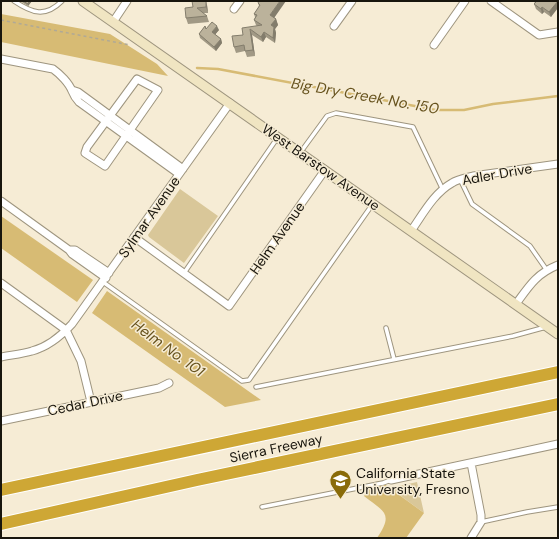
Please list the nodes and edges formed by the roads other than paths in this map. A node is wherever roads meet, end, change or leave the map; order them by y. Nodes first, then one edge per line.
1 (14, 1) edge
2 (62, 1) edge
3 (83, 1) edge
4 (127, 1) edge
5 (240, 1) edge
6 (352, 1) edge
7 (465, 1) edge
8 (491, 1) edge
9 (234, 9) dead end
10 (113, 22) junction
11 (334, 26) dead end
12 (558, 32) edge
13 (434, 45) dead end
14 (1, 59) edge
15 (230, 103) junction
16 (108, 119) junction
17 (127, 133) junction
18 (278, 137) junction
19 (300, 153) junction
20 (558, 164) edge
21 (325, 170) junction
22 (181, 171) junction
23 (460, 179) junction
24 (443, 190) junction
25 (1, 201) edge
26 (373, 204) junction
27 (412, 230) junction
28 (134, 237) junction
29 (558, 264) edge
30 (546, 270) junction
31 (184, 273) junction
32 (106, 278) junction
33 (1, 283) edge
34 (516, 304) junction
35 (547, 326) junction
36 (386, 328) dead end
37 (66, 330) junction
38 (558, 334) edge
39 (1, 358) edge
40 (394, 359) junction
41 (558, 372) edge
42 (169, 383) dead end
43 (256, 387) dead end
44 (91, 402) junction
45 (558, 404) edge
46 (1, 421) edge
47 (558, 444) edge
48 (471, 463) junction
49 (391, 480) joint
50 (1, 490) edge
51 (262, 507) dead end
52 (558, 507) edge
53 (34, 517) junction
54 (481, 522) junction
55 (1, 524) edge
56 (1, 527) edge
57 (471, 538) edge

1 - 2 lane
3 - 10 main road, West Barstow Avenue
4 - 10 street
5 - 9 street
6 - 11 street
7 - 13 street
8 - 12 street
10 - 15 main road, West Barstow Avenue
14 - 16 street
15 - 18 main road, West Barstow Avenue
15 - 22 street, Sylmar Avenue
16 - 17 street
16 - 17 street
16 - 17 street
17 - 22 street
18 - 19 main road, West Barstow Avenue
18 - 31 lane
19 - 21 main road, West Barstow Avenue
19 - 24 lane
20 - 23 street, Adler Drive
21 - 26 main road, West Barstow Avenue
21 - 31 street, Helm Avenue
22 - 28 street, Sylmar Avenue
23 - 24 street, Adler Drive
23 - 30 lane
24 - 27 street, Adler Drive
25 - 32 street
26 - 27 main road, West Barstow Avenue
26 - 32 lane
27 - 34 main road, West Barstow Avenue
28 - 31 street
28 - 32 street, Sylmar Avenue
29 - 30 street
30 - 34 street
32 - 37 street, Sylmar Avenue
33 - 37 street
34 - 35 main road, West Barstow Avenue
35 - 38 main road, West Barstow Avenue
35 - 40 lane
36 - 40 lane
37 - 39 street, Sylmar Avenue
37 - 44 street
40 - 43 lane
41 - 50 highway, Sierra Freeway
42 - 44 street, Cedar Drive
44 - 46 street, Cedar Drive
45 - 53 highway, Sierra Freeway
47 - 48 street
48 - 49 street
48 - 54 street
49 - 51 lane
52 - 54 lane
53 - 55 highway, Sierra Freeway
53 - 56 highway
54 - 57 street

